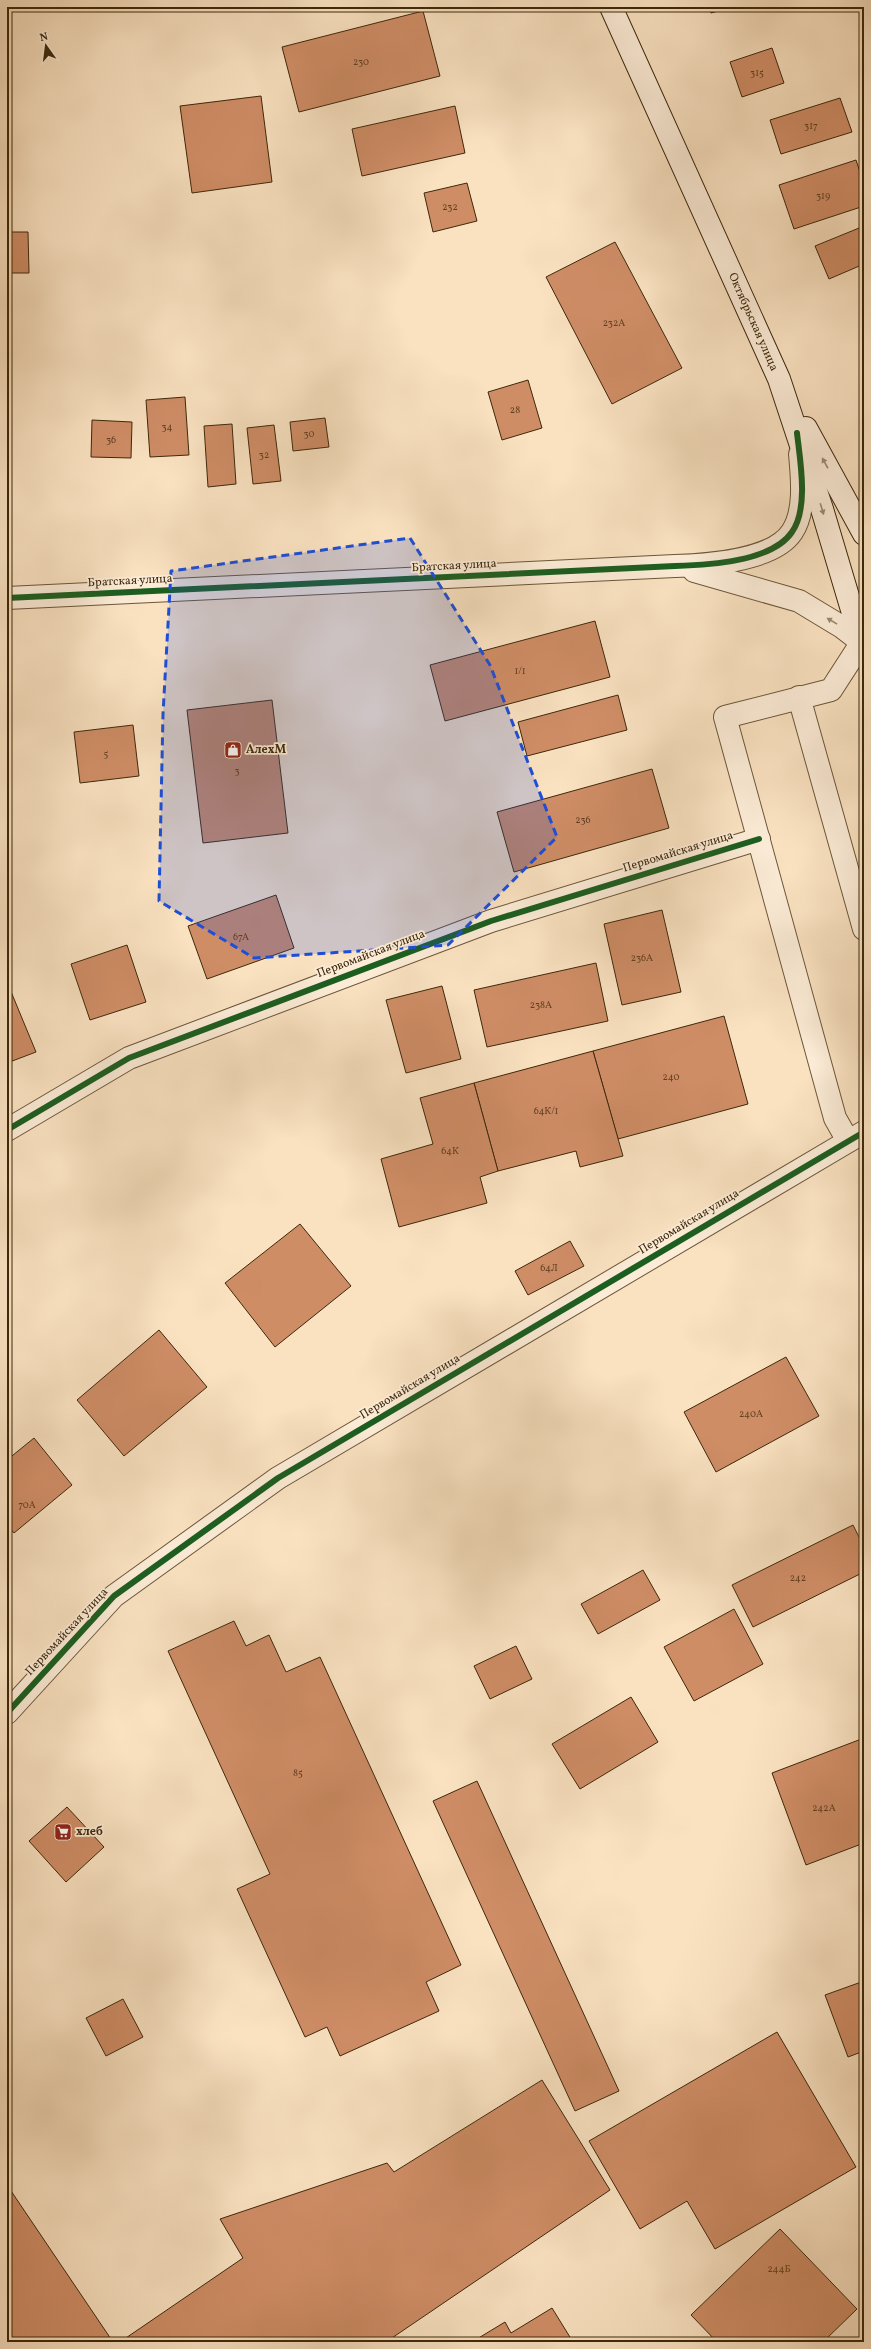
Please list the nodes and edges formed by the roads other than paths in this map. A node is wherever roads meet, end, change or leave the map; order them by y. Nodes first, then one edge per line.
1 (611, 7) edge
2 (779, 380) junction
3 (797, 433) junction
4 (864, 534) edge
5 (675, 566) junction
6 (7, 598) edge
7 (863, 645) edge
8 (799, 697) junction
9 (759, 839) junction
10 (864, 929) edge
11 (7, 1130) edge
12 (856, 1136) edge
13 (7, 1713) edge

1 - 2 street, Октябрьская улица
2 - 3 street, Октябрьская улица
4 -> 2 street
3 - 5 street, Братская улица
3 -> 7 street, Октябрьская улица
5 - 6 street, Братская улица
7 -> 5 street
7 - 8 street
8 - 9 street
8 - 10 street
9 - 11 street, Первомайская улица
9 - 12 street
12 - 13 street, Первомайская улица

